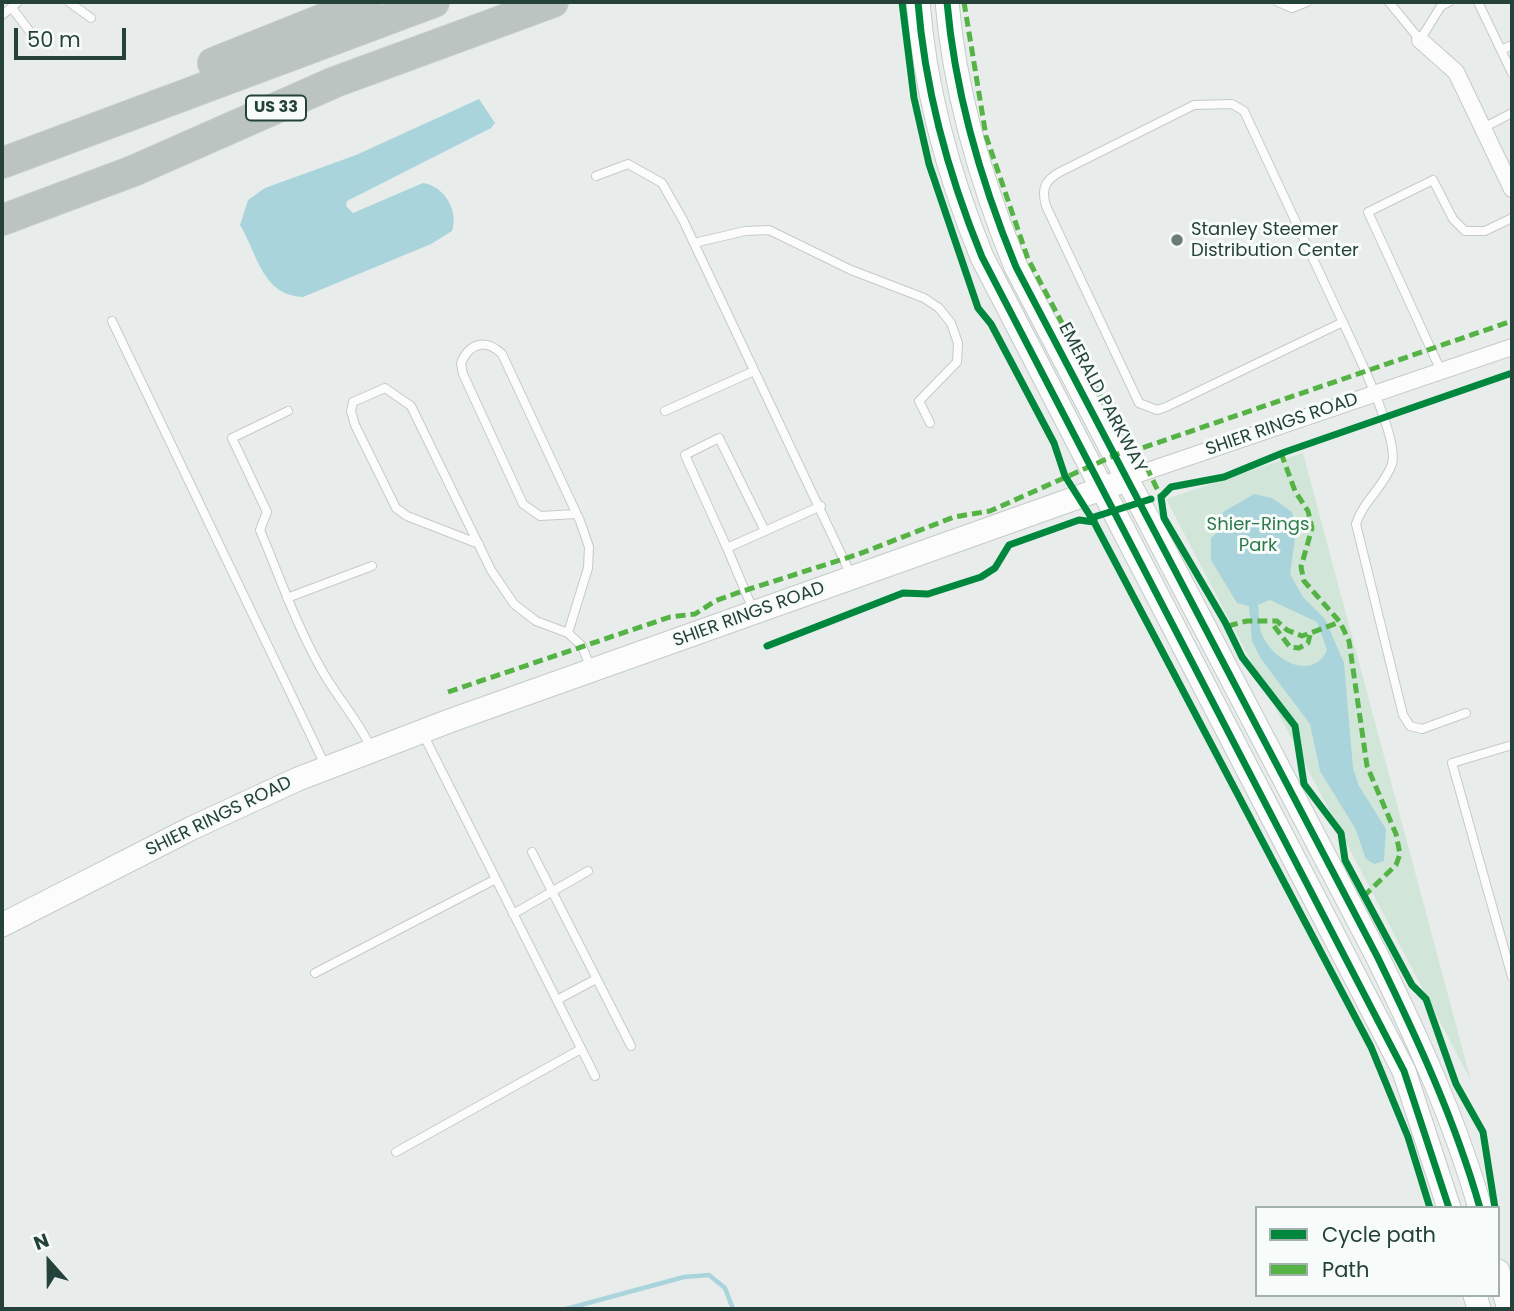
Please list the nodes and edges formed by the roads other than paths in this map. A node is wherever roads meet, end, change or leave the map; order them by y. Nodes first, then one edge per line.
1 (69, 2) edge
2 (366, 2) edge
3 (434, 2) edge
4 (553, 2) edge
5 (918, 2) edge
6 (947, 2) edge
7 (1278, 2) edge
8 (1307, 2) edge
9 (1389, 2) edge
10 (1449, 2) edge
11 (1478, 2) edge
12 (15, 5) edge
13 (2, 15) edge
14 (91, 18) dead end
15 (34, 37) dead end
16 (1420, 40) junction
17 (1512, 45) edge
18 (1501, 50) junction
19 (1512, 73) edge
20 (1512, 113) edge
21 (1483, 128) junction
22 (2, 161) edge
23 (596, 176) dead end
24 (1512, 189) edge
25 (1512, 218) edge
26 (2, 220) edge
27 (694, 243) junction
28 (112, 321) dead end
29 (1343, 322) junction
30 (1512, 346) edge
31 (754, 371) junction
32 (1441, 371) junction
33 (1375, 393) junction
34 (288, 411) dead end
35 (666, 411) dead end
36 (930, 423) dead end
37 (1127, 478) junction
38 (1101, 490) junction
39 (821, 506) junction
40 (576, 514) junction
41 (765, 531) junction
42 (479, 544) junction
43 (727, 548) junction
44 (372, 566) dead end
45 (852, 578) junction
46 (287, 597) junction
47 (754, 612) junction
48 (568, 633) junction
49 (592, 672) junction
50 (1466, 713) dead end
51 (422, 732) junction
52 (1512, 745) edge
53 (372, 750) junction
54 (326, 768) junction
55 (532, 852) dead end
56 (587, 871) dead end
57 (496, 879) junction
58 (550, 893) junction
59 (513, 914) junction
60 (2, 925) edge
61 (315, 973) dead end
62 (1512, 977) edge
63 (596, 979) junction
64 (557, 1000) junction
65 (631, 1046) dead end
66 (581, 1049) junction
67 (595, 1076) dead end
68 (396, 1152) dead end
69 (1448, 1206) edge
70 (1479, 1206) edge
71 (1500, 1278) edge
72 (1509, 1309) edge

1 - 14 lane
2 - 22 highway
3 - 22 highway, US 33
4 - 26 highway, US 33
5 - 38 main road
6 - 37 main road, EMERALD PARKWAY
7 - 8 lane
9 - 16 lane
10 - 16 lane
11 - 18 lane
12 - 13 lane
12 - 15 lane
16 - 21 street
17 - 18 lane
18 - 19 lane
20 - 21 lane
21 - 24 street
23 - 27 lane
25 - 32 lane
27 - 31 lane
27 - 36 lane
28 - 54 lane
29 - 29 lane
29 - 33 lane
30 - 32 street, SHIER RINGS ROAD
31 - 35 lane
31 - 39 lane
32 - 33 street, SHIER RINGS ROAD
33 - 37 street, SHIER RINGS ROAD
33 - 50 lane
34 - 46 lane
37 - 38 main road, SHIER RINGS ROAD
37 - 70 main road, EMERALD PARKWAY
38 - 45 main road, SHIER RINGS ROAD
38 - 69 main road
39 - 41 lane
39 - 45 lane
40 - 40 lane
40 - 48 lane
41 - 43 lane
41 - 43 lane
42 - 42 lane
42 - 48 lane
43 - 47 lane
44 - 46 lane
45 - 47 main road, SHIER RINGS ROAD
46 - 53 lane
47 - 49 main road, SHIER RINGS ROAD
48 - 49 lane
49 - 51 main road, SHIER RINGS ROAD
51 - 53 main road, SHIER RINGS ROAD
51 - 57 lane
52 - 62 lane
53 - 54 main road, SHIER RINGS ROAD
54 - 60 main road, SHIER RINGS ROAD
55 - 58 lane
56 - 58 lane
57 - 59 lane
57 - 61 lane
58 - 59 lane
58 - 63 lane
59 - 64 lane
63 - 64 lane
63 - 65 lane
64 - 66 lane
66 - 67 lane
66 - 68 lane
71 - 72 main road

